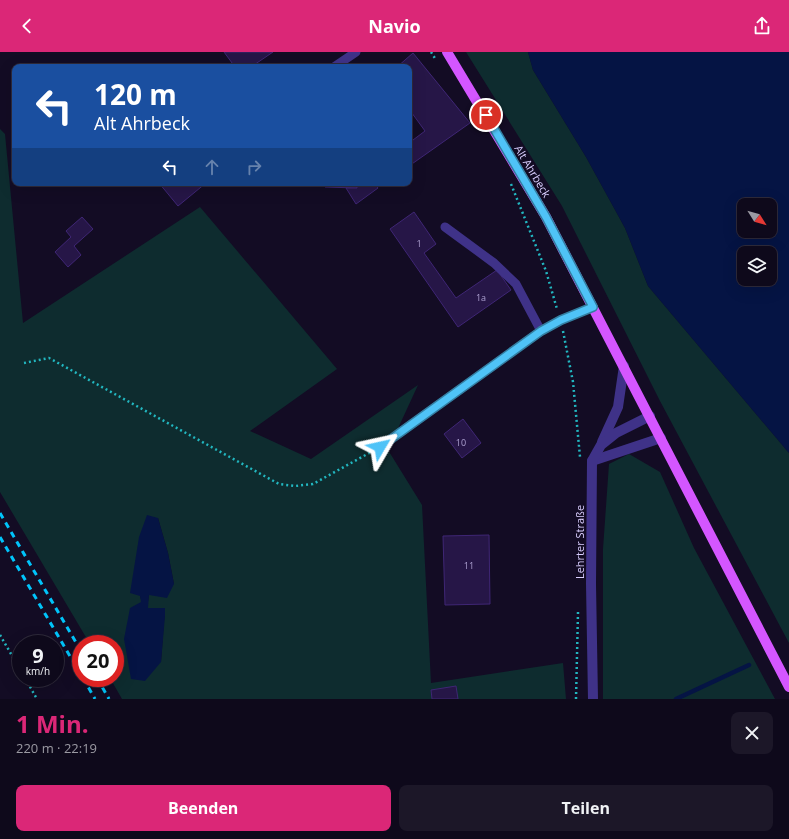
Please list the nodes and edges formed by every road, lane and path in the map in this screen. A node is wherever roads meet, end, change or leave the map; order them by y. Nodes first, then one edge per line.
1 (356, 52) edge
2 (431, 52) edge
3 (447, 52) edge
4 (338, 64) edge
5 (439, 65) dead end
6 (508, 178) dead end
7 (445, 227) dead end
8 (593, 307) junction
9 (561, 320) junction
10 (541, 331) junction
11 (24, 363) dead end
12 (624, 366) junction
13 (650, 416) junction
14 (661, 438) junction
15 (601, 445) junction
16 (380, 447) joint
17 (580, 456) dead end
18 (592, 461) junction
19 (0, 635) edge
20 (12, 656) edge
21 (30, 687) edge
22 (789, 687) edge
23 (37, 699) edge
24 (593, 699) edge

1 - 4 lane
2 - 5 path
3 - 8 main road, Alt Ahrbeck
6 - 9 path
7 - 10 lane
8 - 9 lane
8 - 12 main road, Alt Ahrbeck
9 - 10 lane
9 - 17 path
10 - 16 lane
11 - 16 path
12 - 13 main road, Alt Ahrbeck
12 - 15 street
13 - 14 main road, Alt Ahrbeck
13 - 15 street, Lehrter Straße
14 - 18 street
14 - 22 main road, Alt Ahrbeck
15 - 18 street, Lehrter Straße
18 - 24 street, Lehrter Straße
19 - 20 path
21 - 23 path

